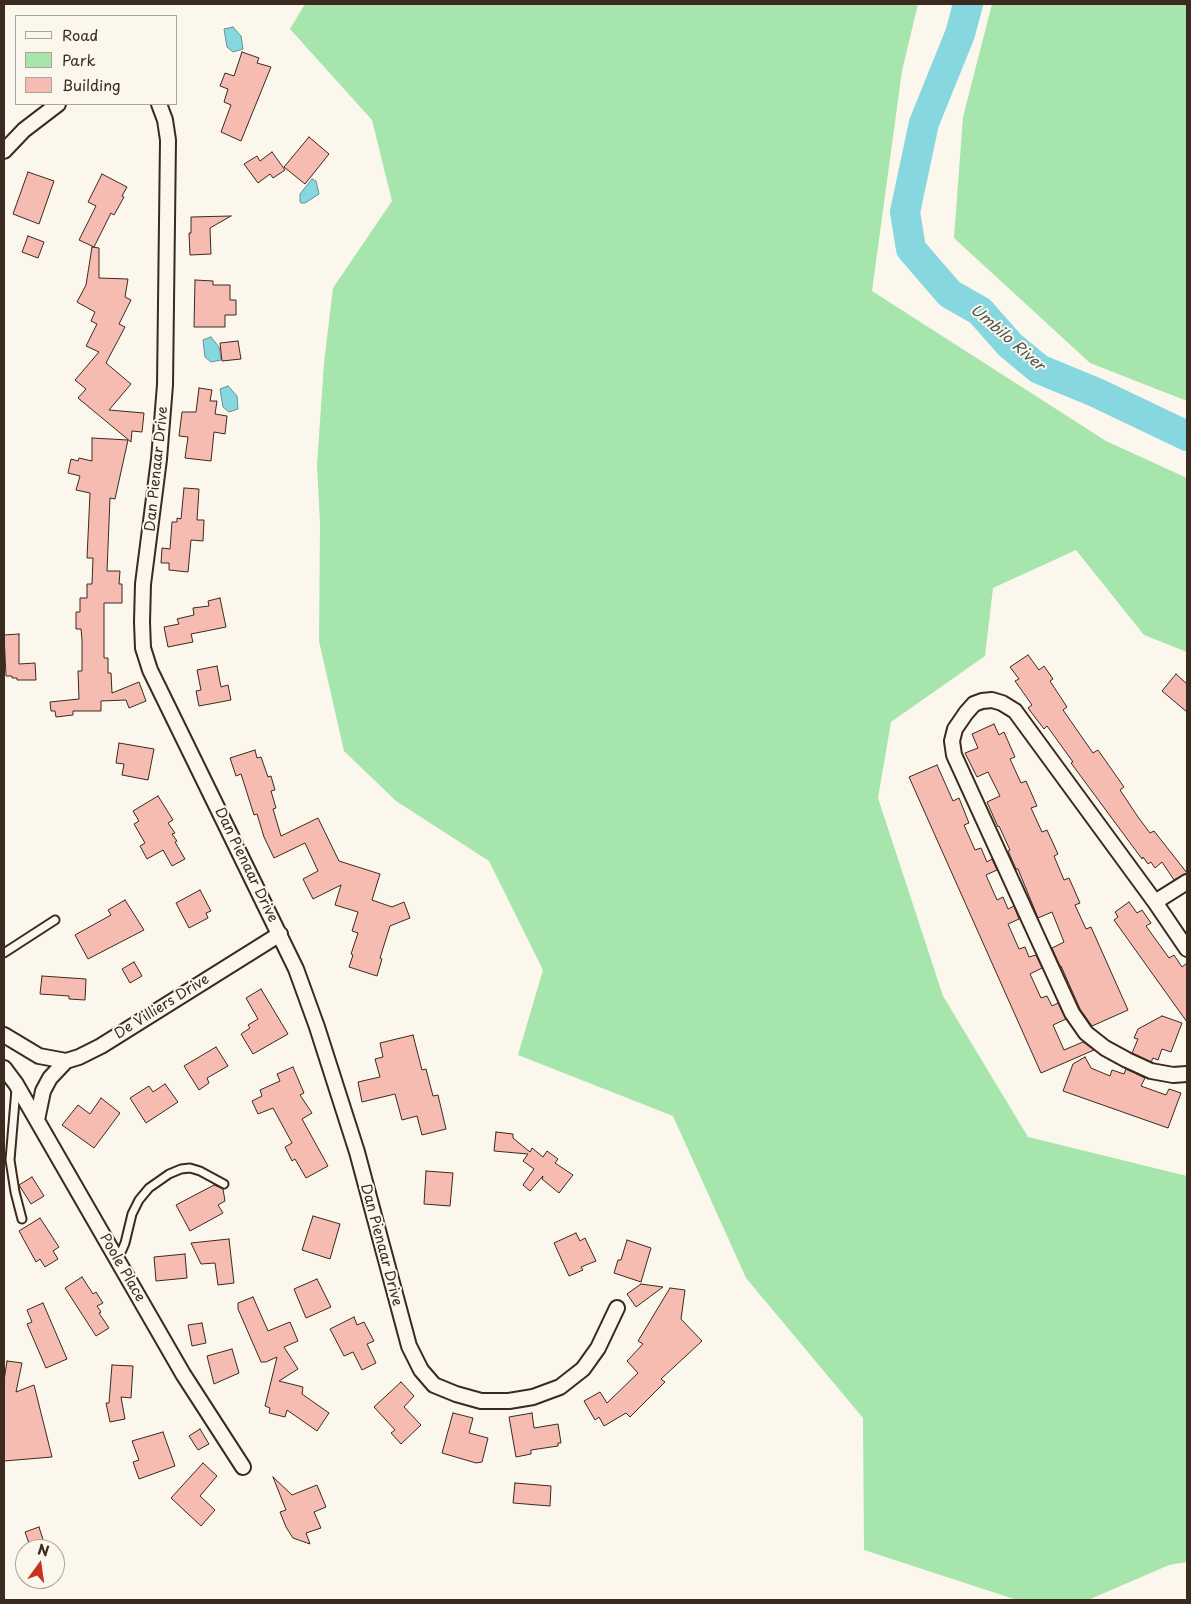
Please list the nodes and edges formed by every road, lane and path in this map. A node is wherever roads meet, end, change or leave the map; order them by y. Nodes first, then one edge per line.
1 (57, 105) edge
2 (159, 105) edge
3 (4, 151) edge
4 (1187, 882) edge
5 (1156, 902) junction
6 (55, 920) dead end
7 (280, 934) junction
8 (1187, 949) edge
9 (4, 953) edge
10 (4, 1035) edge
11 (66, 1061) junction
12 (4, 1068) edge
13 (1187, 1074) edge
14 (16, 1084) junction
15 (37, 1120) junction
16 (224, 1184) dead end
17 (22, 1219) dead end
18 (116, 1257) junction
19 (617, 1308) dead end
20 (243, 1468) dead end

1 - 3 street
2 - 7 street, Dan Pienaar Drive
4 - 5 street
5 - 8 street
5 - 13 street
6 - 9 lane
7 - 11 street, De Villiers Drive
7 - 19 street, Dan Pienaar Drive
10 - 11 street
11 - 15 street
12 - 14 street, Poole Place
14 - 15 street, Poole Place
14 - 17 lane
15 - 18 street, Poole Place
16 - 18 lane
18 - 20 street, Poole Place

